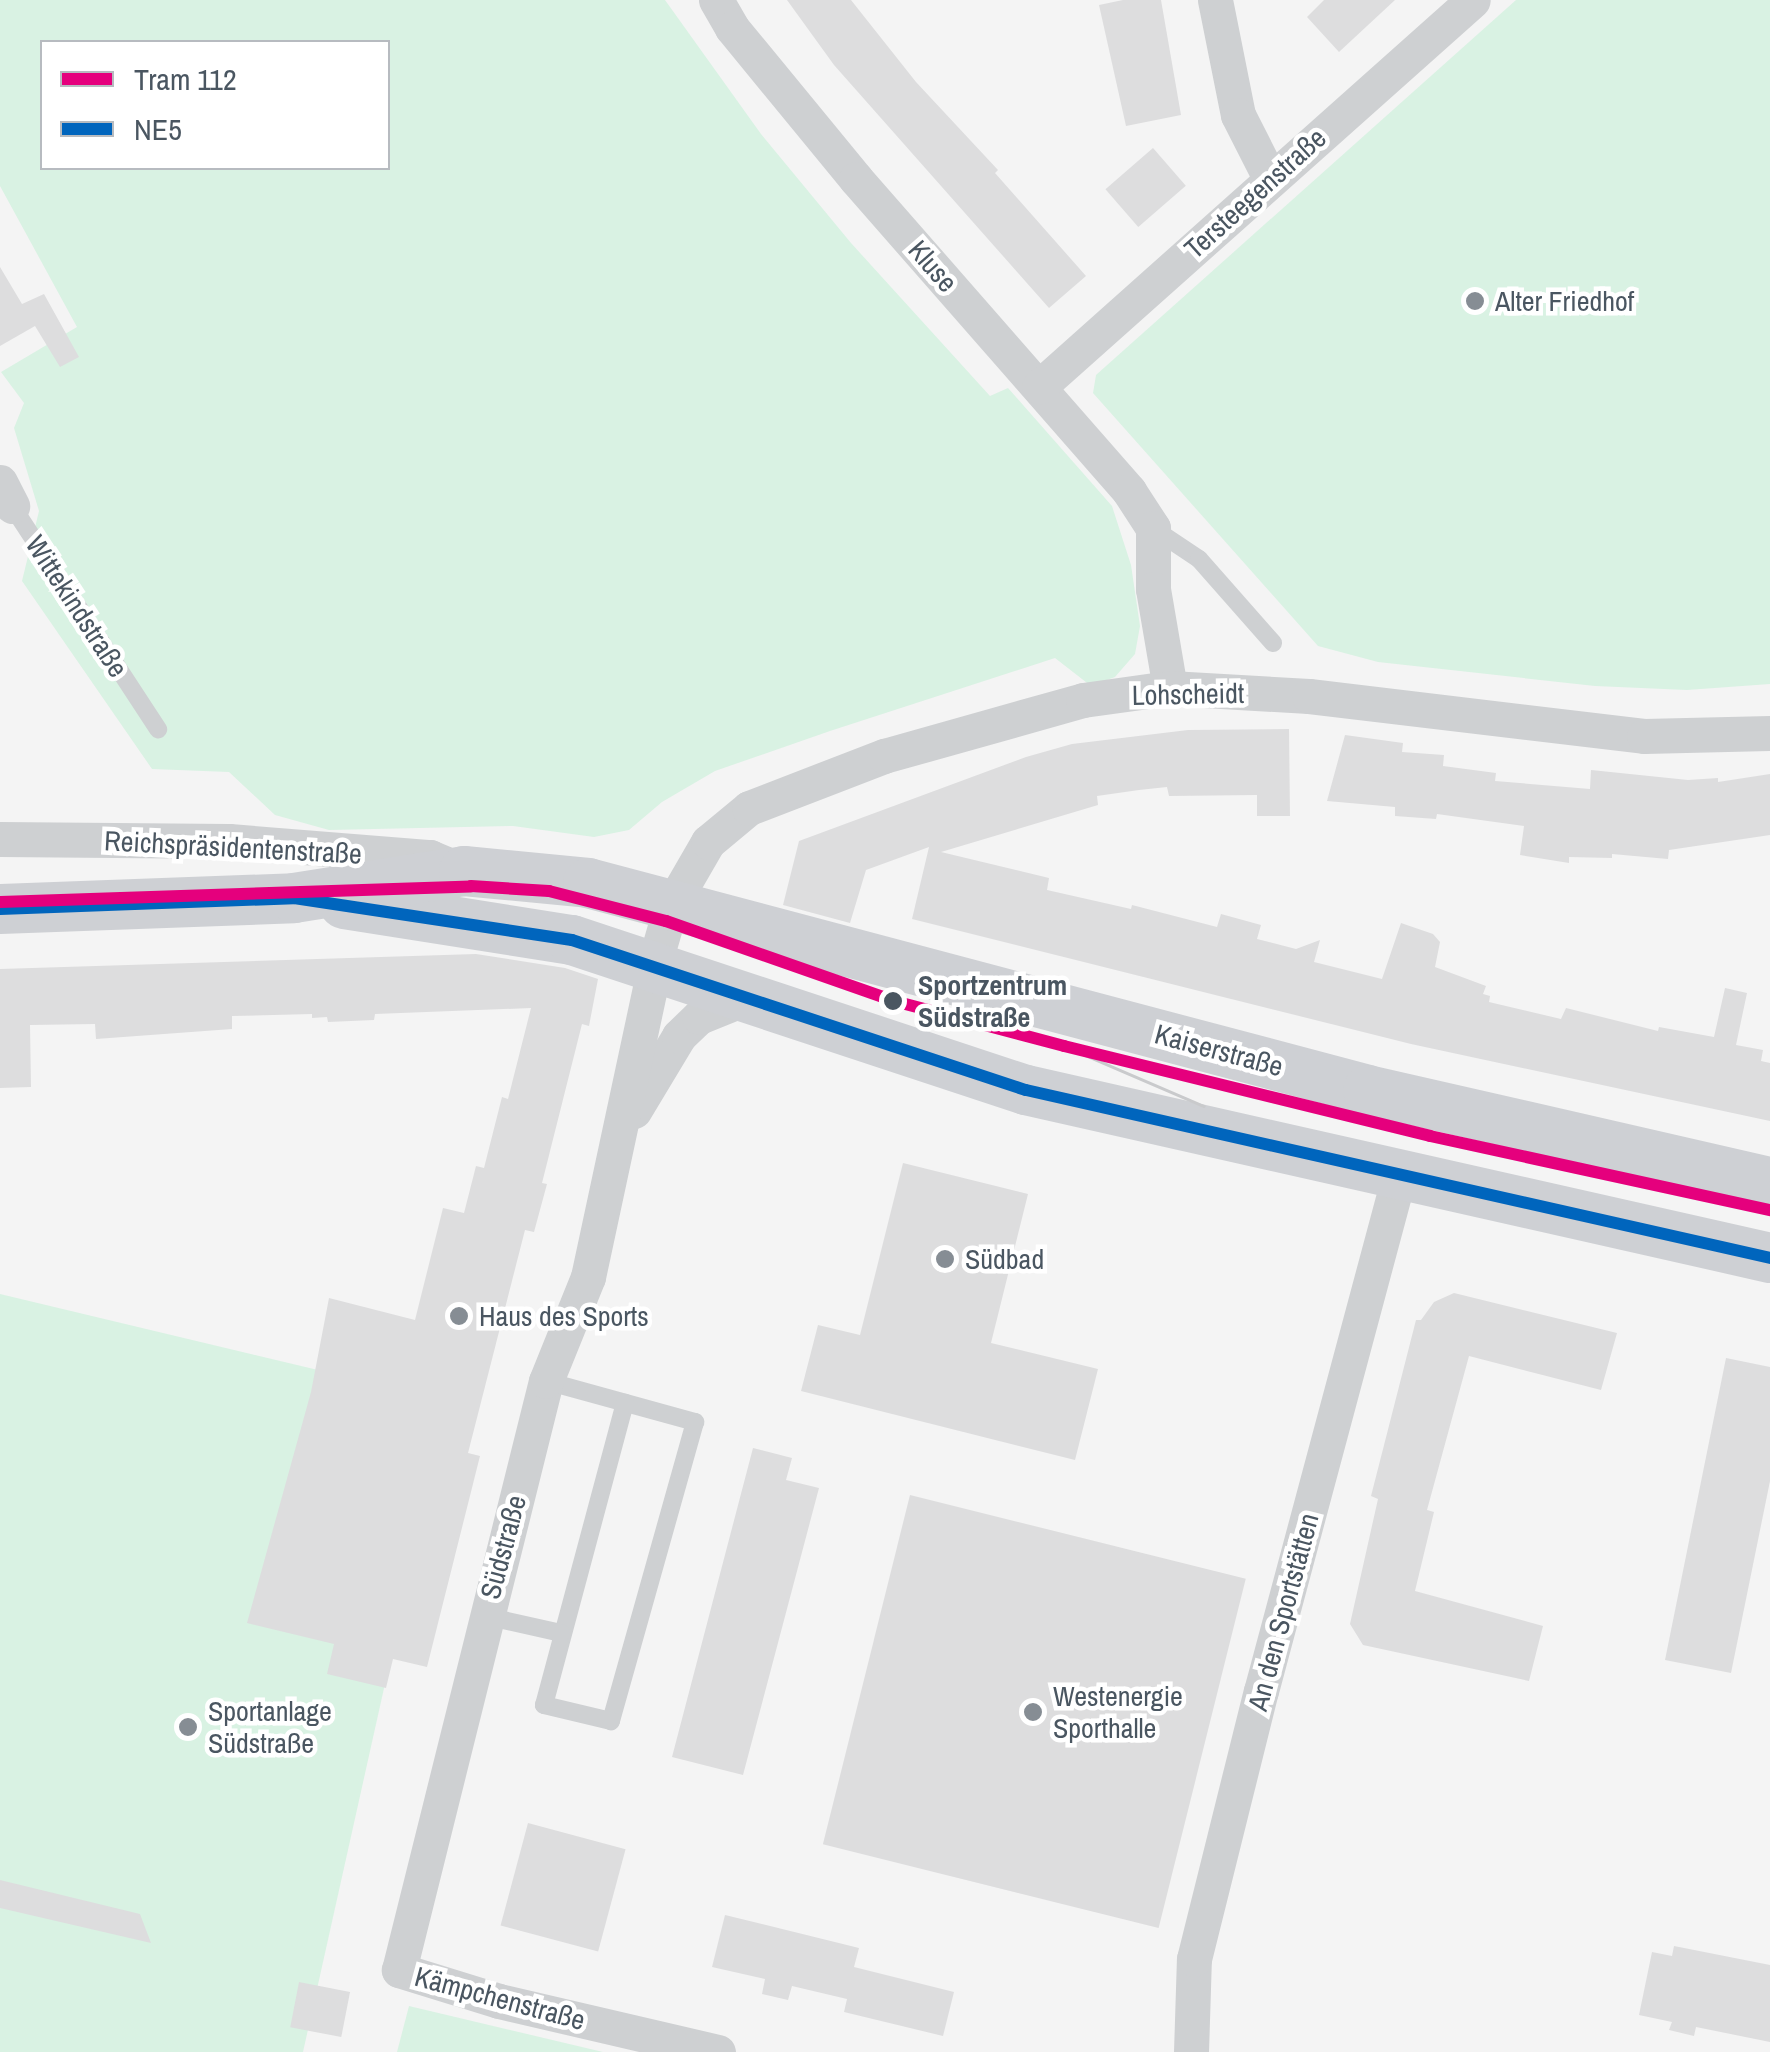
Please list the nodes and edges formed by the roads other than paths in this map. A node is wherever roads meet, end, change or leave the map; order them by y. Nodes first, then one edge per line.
1 (716, 0) edge
2 (1215, 0) edge
3 (1474, 0) edge
4 (1270, 178) junction
5 (1039, 387) junction
6 (6, 494) edge
7 (1153, 528) junction
8 (1274, 643) dead end
9 (1170, 688) junction
10 (158, 729) dead end
11 (1770, 733) edge
12 (0, 839) edge
13 (464, 871) junction
14 (294, 898) junction
15 (671, 906) junction
16 (0, 909) edge
17 (654, 964) junction
18 (746, 998) junction
19 (623, 1129) junction
20 (1399, 1176) junction
21 (1770, 1182) edge
22 (1770, 1258) edge
23 (546, 1381) junction
24 (624, 1403) junction
25 (484, 1616) junction
26 (561, 1632) junction
27 (399, 1970) joint
28 (718, 2052) edge
29 (1191, 2052) edge

1 - 5 street, Kluse
2 - 4 street
3 - 4 street, Tersteegenstraße
4 - 5 street, Tersteegenstraße
5 - 7 street, Kluse
6 - 10 lane, Wittekindstraße
7 - 8 lane, Kluse
7 - 9 street
9 - 11 street, Lohscheidt
9 - 15 street, Lohscheidt
12 - 13 street, Reichspräsidentenstraße
13 - 14 main road, Kaiserstraße
13 - 15 main road, Kaiserstraße
14 - 16 main road
14 - 17 main road
15 - 17 street, Südstraße
15 - 21 main road, Kaiserstraße
17 - 18 main road
17 - 19 street, Südstraße
18 - 19 street, Südstraße
18 - 20 main road
19 - 23 street, Südstraße
20 - 22 main road
20 - 29 street, An den Sportstätten
23 - 24 lane
23 - 25 street, Südstraße
24 - 26 lane
24 - 26 lane
25 - 26 lane
25 - 27 street, Südstraße
27 - 28 street, Kämpchenstraße

